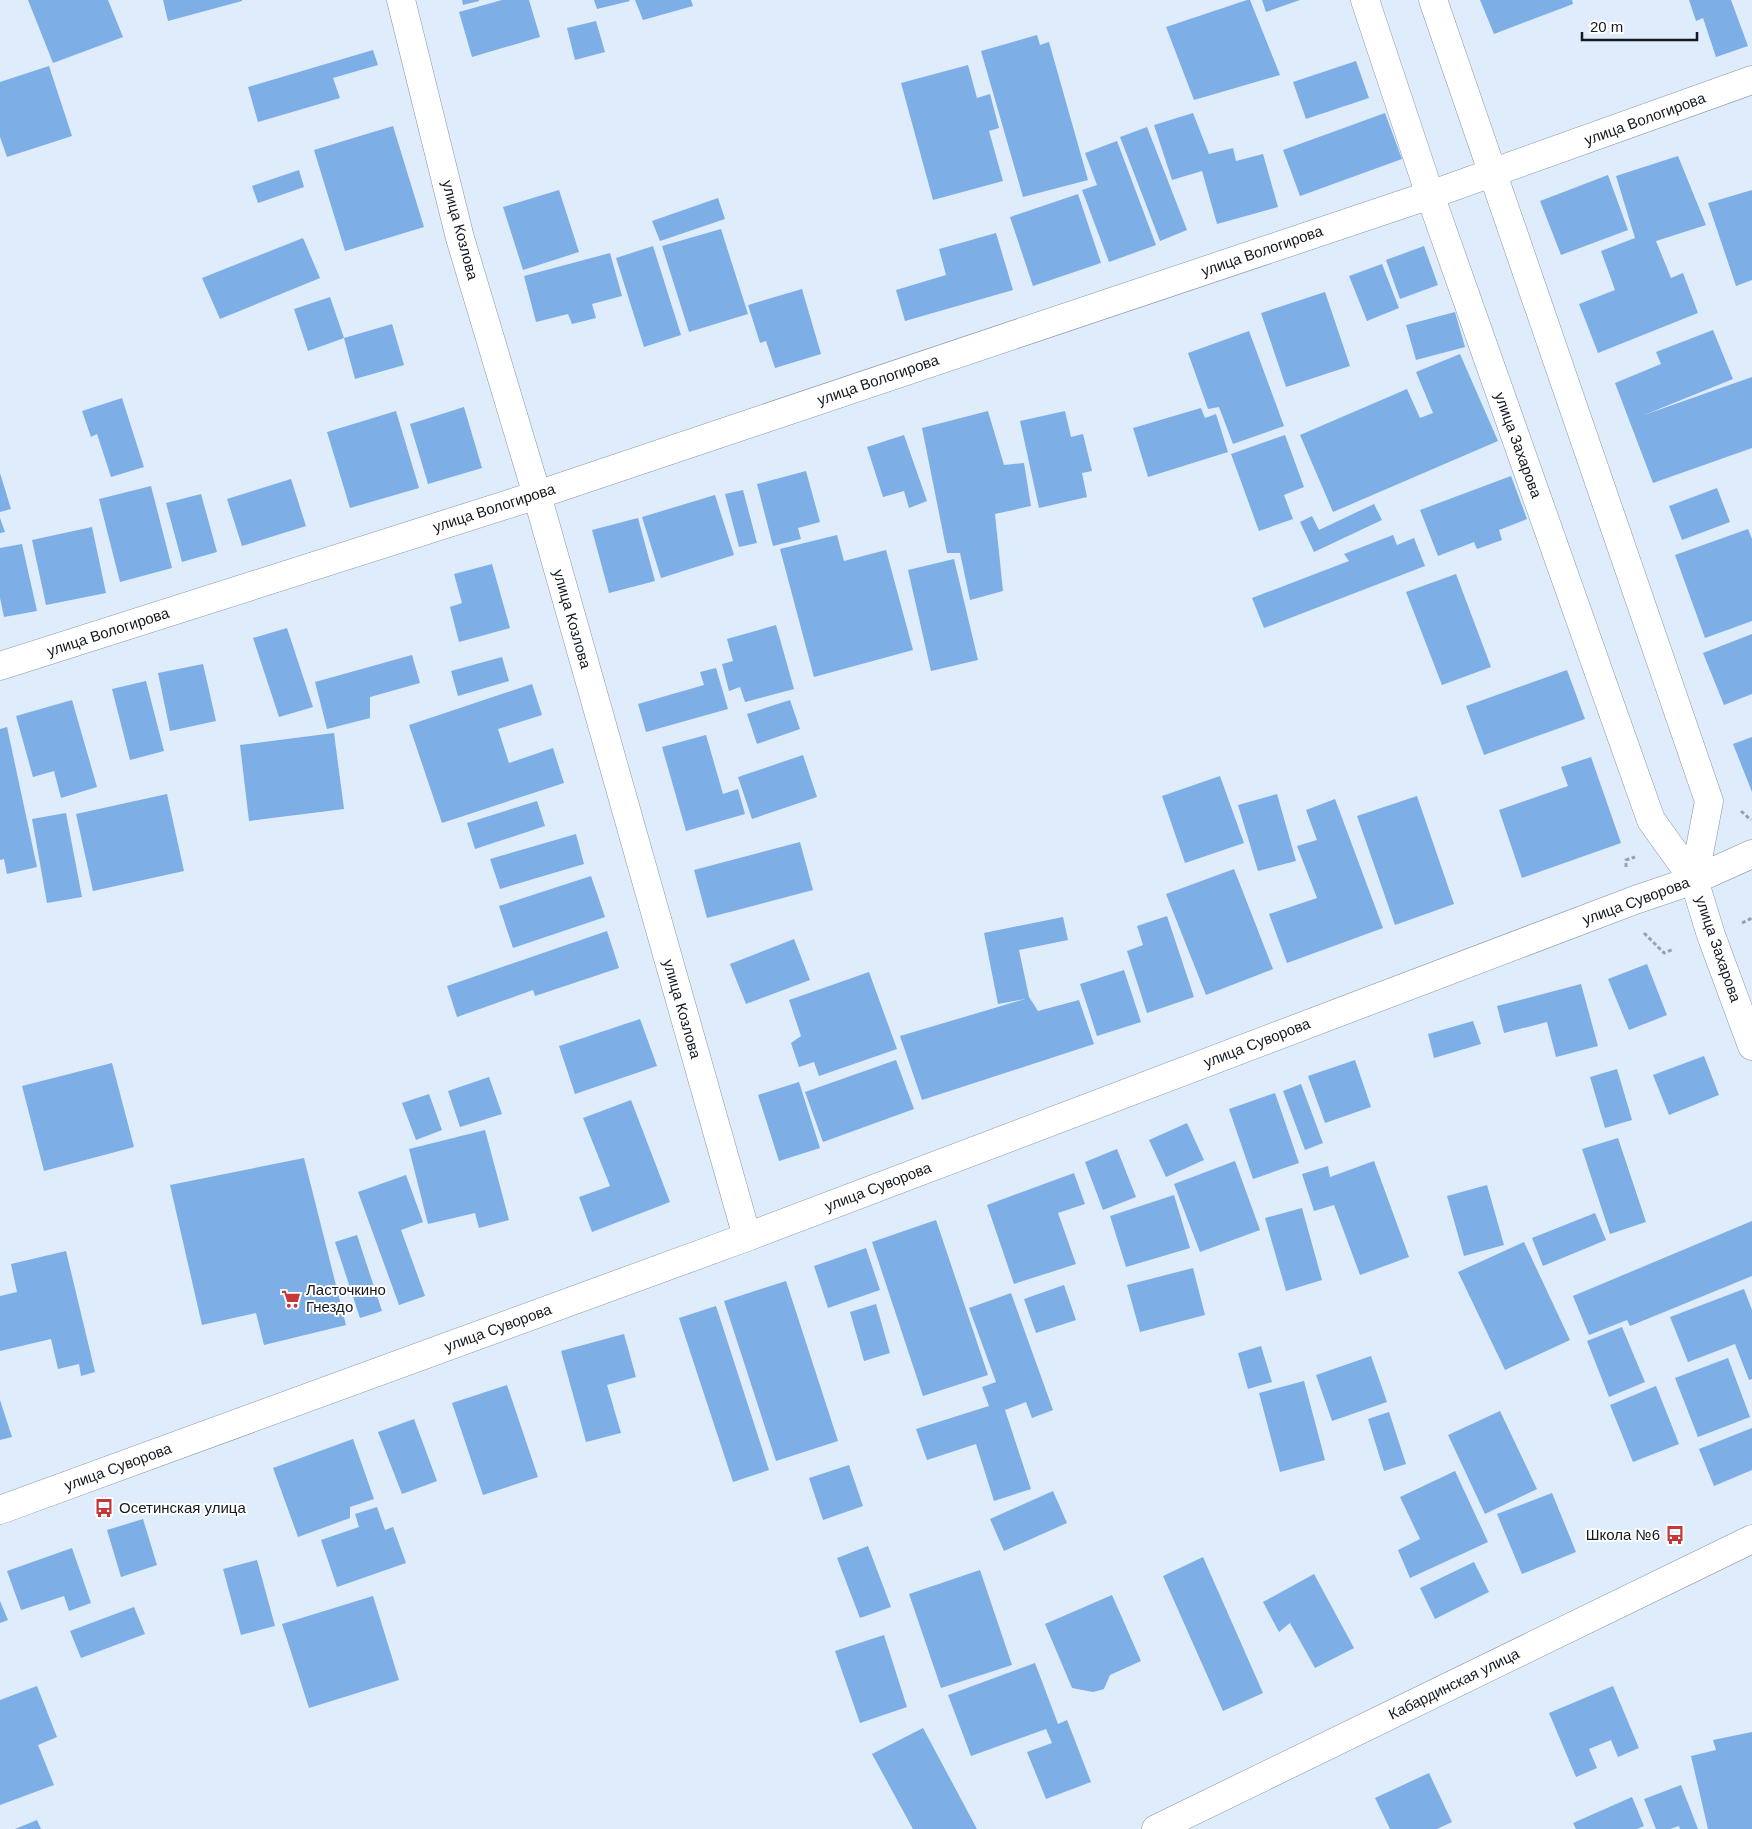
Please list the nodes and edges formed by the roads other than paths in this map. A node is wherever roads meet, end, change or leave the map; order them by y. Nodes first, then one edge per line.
1 (402, 0) edge
2 (1365, 0) edge
3 (1433, 0) edge
4 (1752, 80) edge
5 (1492, 174) junction
6 (1430, 195) junction
7 (537, 495) junction
8 (0, 666) edge
9 (1752, 854) edge
10 (1694, 880) junction
11 (1752, 1046) edge
12 (746, 1237) junction
13 (0, 1510) edge
14 (1752, 1539) edge
15 (1156, 1829) edge

1 - 7 street, улица Козлова
2 - 6 street, улица Захарова
3 - 5 street, улица Захарова
4 - 5 street, улица Вологирова
5 - 6 street, улица Вологирова
5 - 10 street, улица Захарова
6 - 7 street, улица Вологирова
6 - 10 street, улица Захарова
7 - 8 street, улица Вологирова
7 - 12 street, улица Козлова
9 - 10 street, улица Суворова
10 - 11 street, улица Захарова
10 - 12 street, улица Суворова
12 - 13 street, улица Суворова
14 - 15 street, Кабардинская улица

